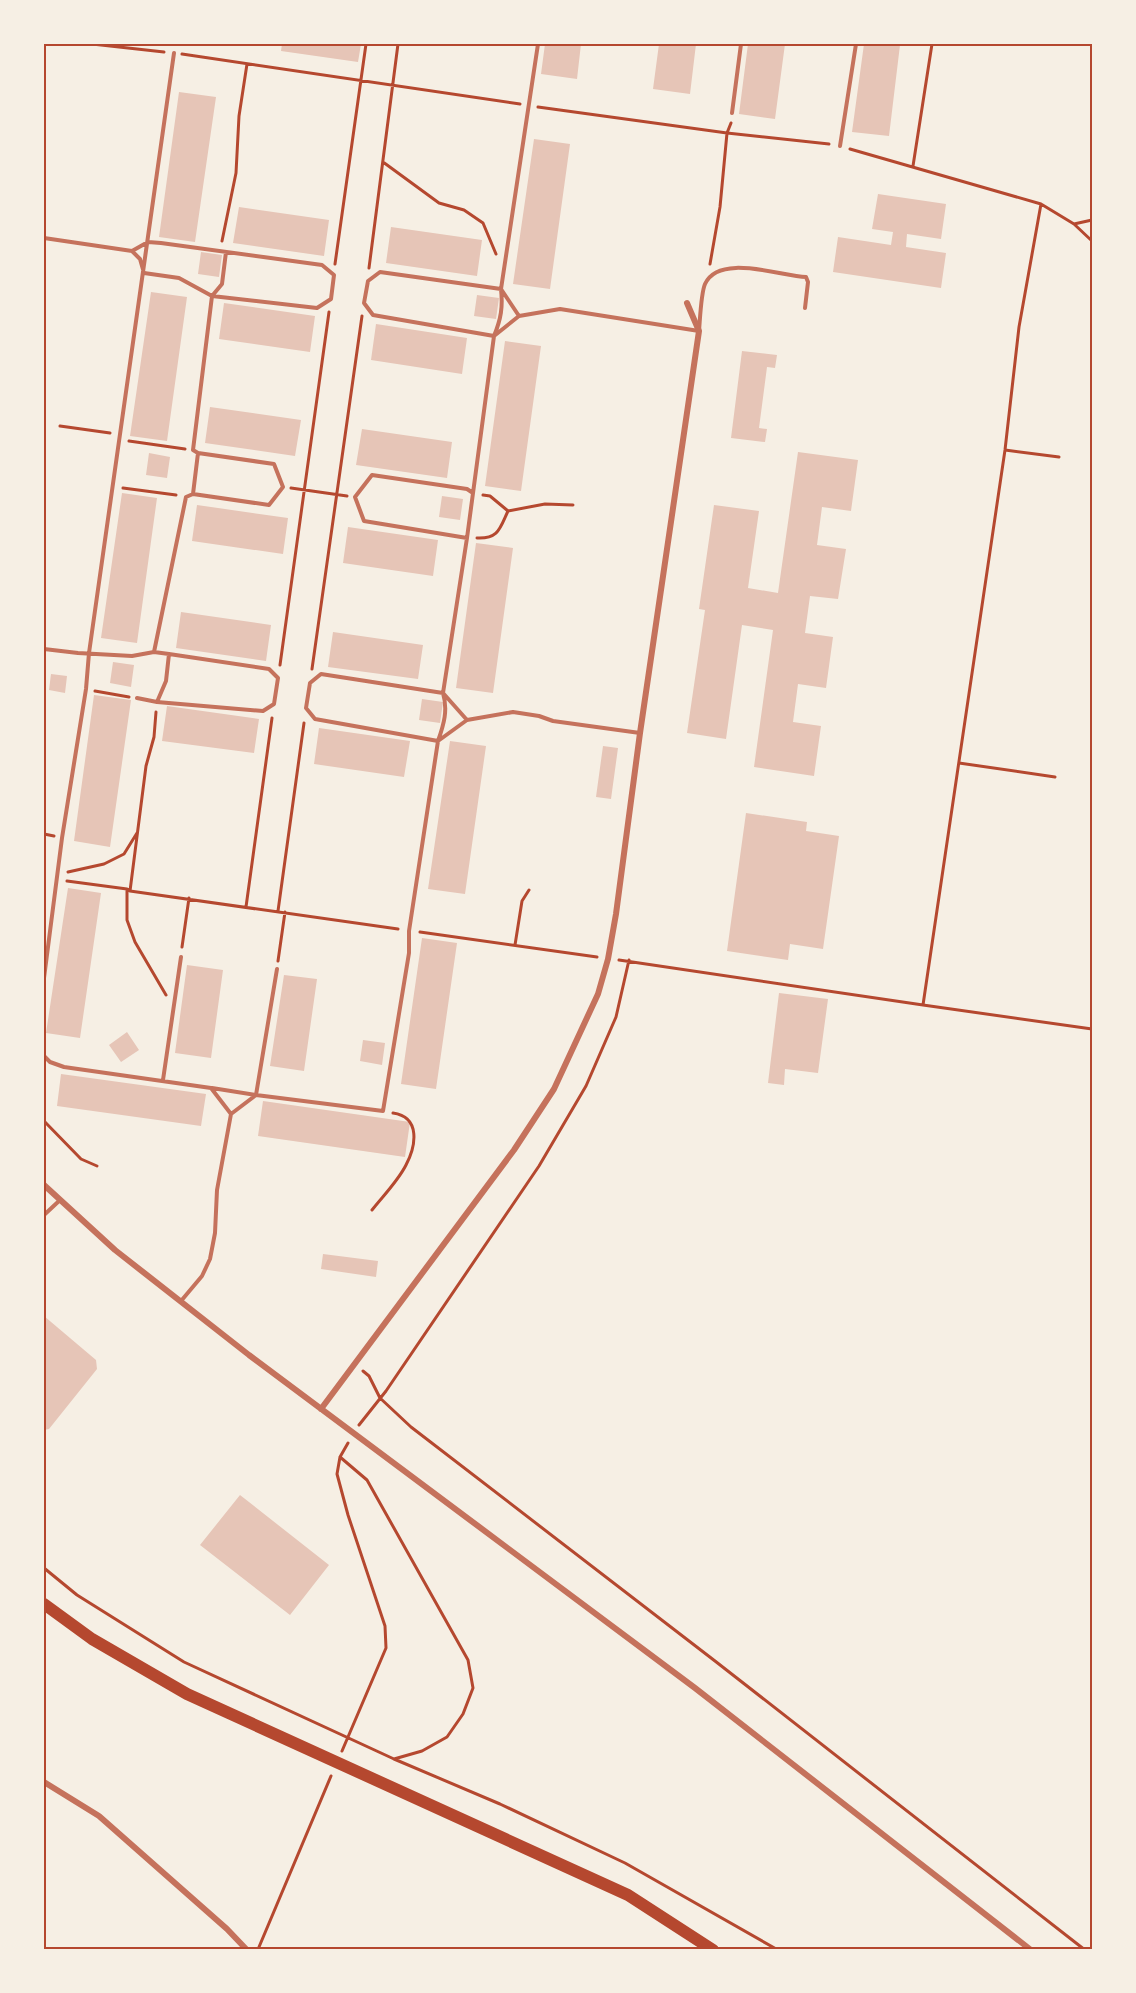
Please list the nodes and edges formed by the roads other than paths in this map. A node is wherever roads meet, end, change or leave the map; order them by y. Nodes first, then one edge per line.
1 (538, 44) edge
2 (741, 44) edge
3 (856, 44) edge
4 (174, 53) road end
5 (732, 113) road end
6 (840, 146) road end
7 (44, 238) edge
8 (148, 242) junction
9 (132, 251) junction
10 (226, 252) junction
11 (144, 273) junction
12 (501, 289) junction
13 (212, 296) junction
14 (687, 303) dead end
15 (805, 308) dead end
16 (519, 316) junction
17 (699, 331) junction
18 (494, 336) junction
19 (198, 453) junction
20 (473, 493) junction
21 (193, 494) junction
22 (467, 538) junction
23 (44, 649) edge
24 (154, 652) junction
25 (89, 653) junction
26 (168, 654) junction
27 (443, 693) junction
28 (137, 699) road end
29 (157, 702) junction
30 (466, 720) junction
31 (640, 733) junction
32 (438, 741) junction
33 (181, 957) road end
34 (277, 969) road end
35 (44, 978) edge
36 (44, 1056) edge
37 (163, 1080) junction
38 (212, 1088) junction
39 (256, 1095) junction
40 (231, 1114) junction
41 (44, 1185) edge
42 (59, 1201) junction
43 (44, 1215) edge
44 (181, 1301) junction
45 (321, 1409) junction
46 (44, 1604) edge
47 (44, 1782) edge
48 (247, 1950) edge
49 (712, 1950) edge
50 (1031, 1950) edge

1 - 12 lane
2 - 5 lane
3 - 6 lane
4 - 8 lane
7 - 9 lane
8 - 9 lane
8 - 10 lane
8 - 11 lane
9 - 11 lane
10 - 13 lane
10 - 13 lane
11 - 13 lane
11 - 25 lane
12 - 16 lane
12 - 18 lane
12 - 18 lane
13 - 19 lane
14 - 17 street
15 - 17 lane
16 - 17 lane
16 - 18 lane
17 - 31 street
18 - 20 lane
19 - 21 lane
19 - 21 lane
20 - 22 lane
20 - 22 lane
21 - 24 lane
22 - 27 lane
23 - 25 lane
24 - 25 lane
24 - 26 lane
25 - 35 lane
26 - 29 lane
26 - 29 lane
27 - 30 lane
27 - 32 lane
27 - 32 lane
28 - 29 lane
30 - 31 lane
30 - 32 lane
31 - 45 street
32 - 39 lane
33 - 37 lane
34 - 39 lane
36 - 37 lane
37 - 38 lane
38 - 39 lane
38 - 40 lane
39 - 40 lane
40 - 44 lane
41 - 42 street
42 - 43 lane
42 - 44 street
44 - 45 street
45 - 50 street
46 - 49 main road
47 - 48 street

